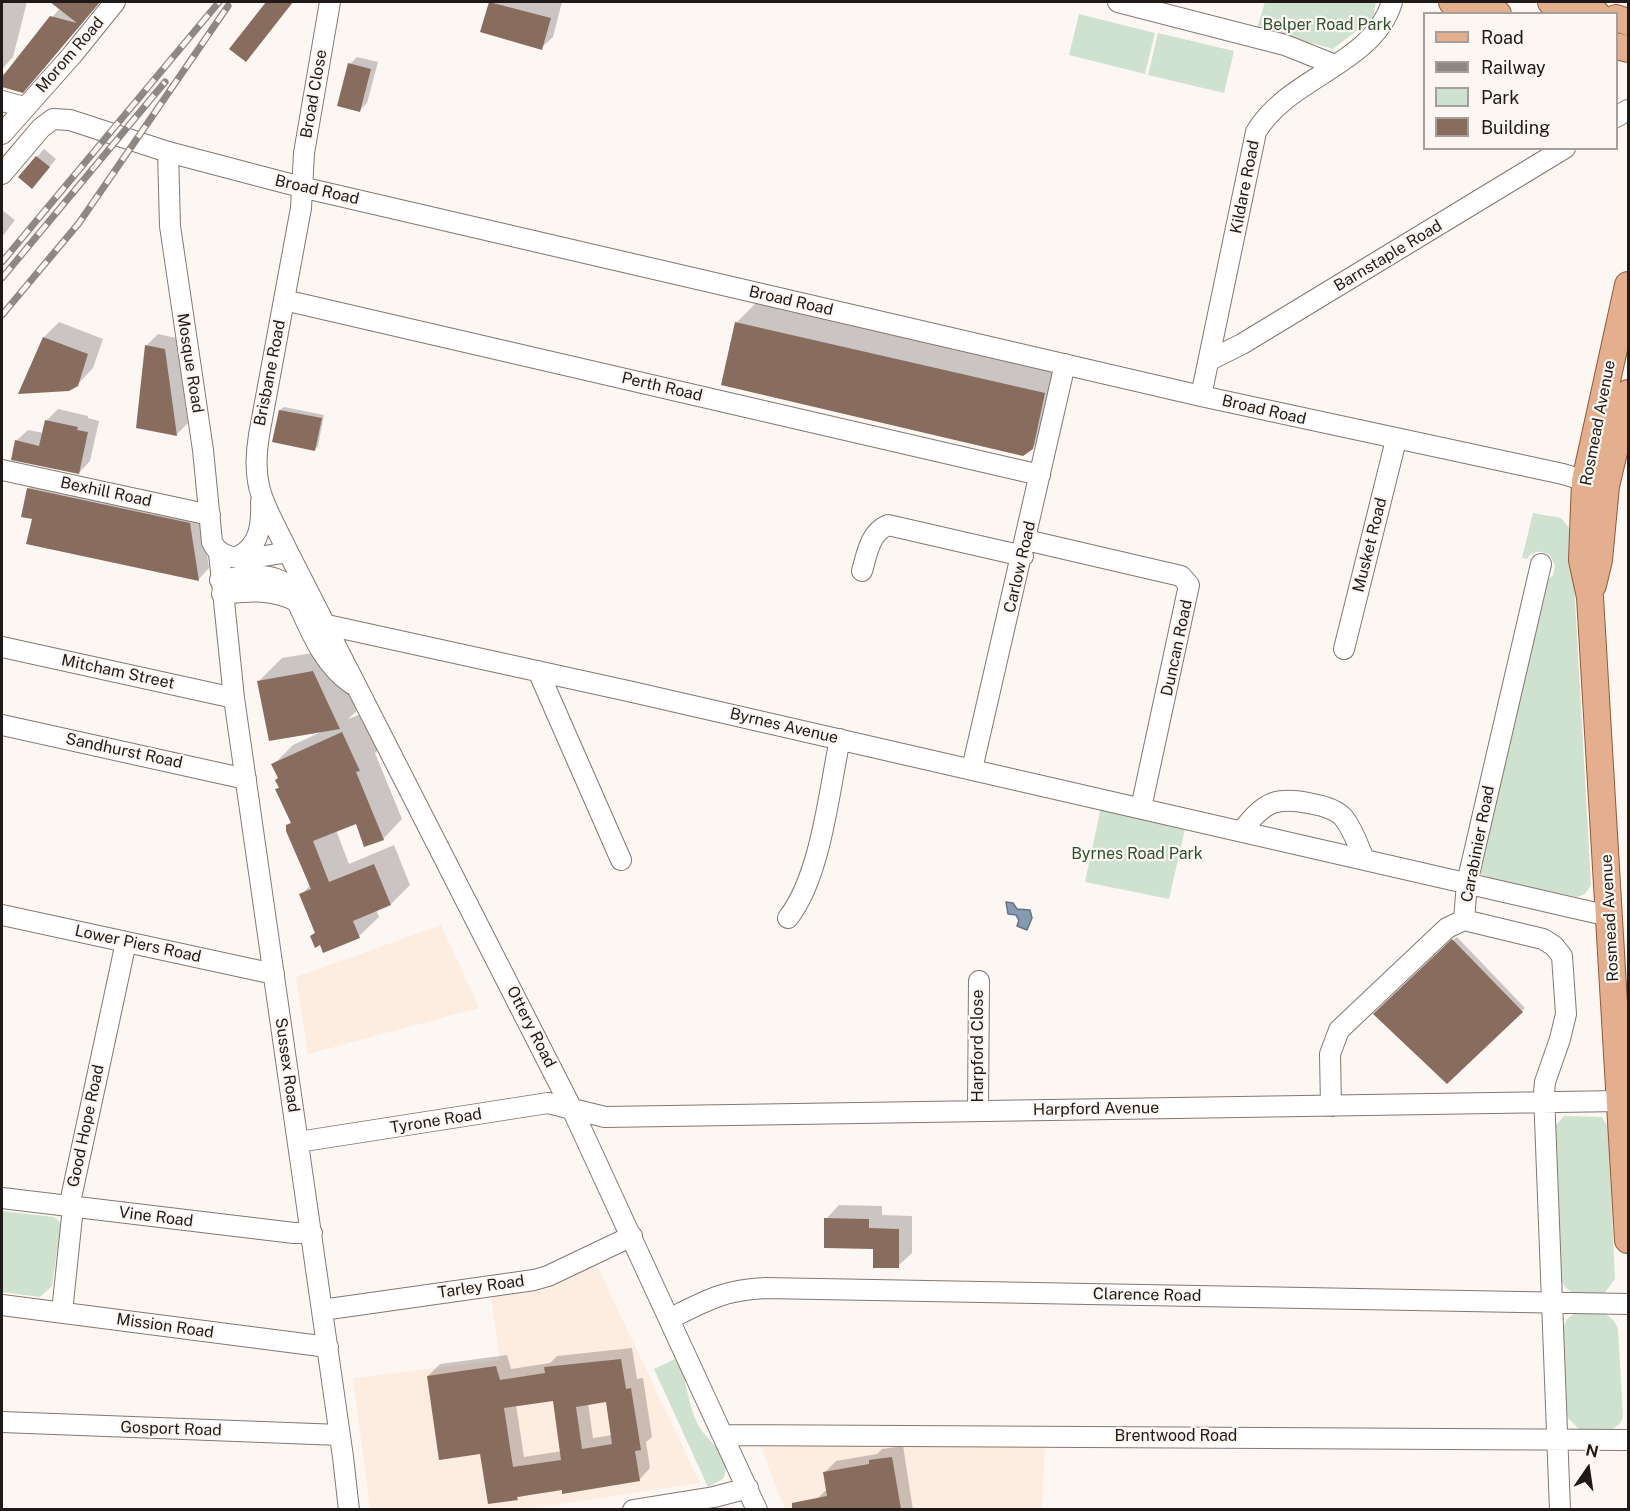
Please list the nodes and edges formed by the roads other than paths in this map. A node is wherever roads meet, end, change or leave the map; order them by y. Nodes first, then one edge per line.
1 (115, 2) edge
2 (330, 2) edge
3 (1118, 2) edge
4 (1392, 2) edge
5 (1452, 2) edge
6 (1551, 2) edge
7 (1490, 12) edge
8 (1590, 12) edge
9 (1335, 65) junction
10 (2, 101) edge
11 (24, 107) junction
12 (2, 134) edge
13 (1562, 150) edge
14 (168, 153) junction
15 (2, 174) edge
16 (301, 187) junction
17 (1629, 285) edge
18 (284, 300) junction
19 (1210, 360) junction
20 (1065, 364) junction
21 (1629, 393) edge
22 (1202, 396) junction
23 (1396, 440) junction
24 (2, 470) edge
25 (1040, 475) junction
26 (1595, 484) junction
27 (261, 496) junction
28 (210, 515) junction
29 (1024, 548) junction
30 (288, 552) junction
31 (228, 555) junction
32 (1541, 564) dead end
33 (862, 571) dead end
34 (221, 587) junction
35 (327, 625) junction
36 (2, 647) edge
37 (1344, 650) dead end
38 (538, 671) junction
39 (358, 688) junction
40 (234, 698) junction
41 (2, 724) edge
42 (840, 739) junction
43 (972, 769) junction
44 (246, 778) junction
45 (1141, 808) junction
46 (1242, 831) junction
47 (1364, 859) junction
48 (621, 860) dead end
49 (1467, 883) junction
50 (2, 915) edge
51 (1609, 916) junction
52 (788, 918) dead end
53 (1464, 920) junction
54 (126, 942) junction
55 (274, 974) junction
56 (979, 981) dead end
57 (1620, 1101) junction
58 (1546, 1102) junction
59 (1331, 1106) junction
60 (572, 1109) junction
61 (978, 1111) junction
62 (298, 1142) junction
63 (2, 1198) edge
64 (73, 1207) junction
65 (312, 1233) junction
66 (632, 1236) junction
67 (1629, 1240) edge
68 (1554, 1303) junction
69 (1629, 1304) edge
70 (2, 1305) edge
71 (322, 1310) junction
72 (62, 1312) junction
73 (671, 1318) junction
74 (328, 1347) junction
75 (2, 1422) edge
76 (340, 1435) junction
77 (724, 1435) junction
78 (1559, 1440) junction
79 (1629, 1440) edge
80 (748, 1488) junction
81 (1563, 1504) edge
82 (348, 1509) edge
83 (633, 1509) edge
84 (757, 1509) edge

1 - 11 street, Morom Road
2 - 16 street, Broad Close
3 - 9 street
4 - 9 street, Kildare Road
5 - 7 main road
6 - 8 main road
9 - 19 street, Kildare Road
10 - 11 street
11 - 12 street, Morom Road
13 - 19 street, Barnstaple Road
14 - 15 street, Broad Road
14 - 16 street, Broad Road
14 - 28 street, Mosque Road
16 - 18 street, Brisbane Road
16 - 20 street, Broad Road
17 - 26 main road, Rosmead Avenue
18 - 25 street, Perth Road
18 - 27 street, Brisbane Road
19 - 22 street, Kildare Road
20 - 22 street, Broad Road
20 - 25 street, Carlow Road
21 - 26 main road, Rosmead Avenue
22 - 23 street, Broad Road
23 - 26 street, Broad Road
23 - 37 street, Musket Road
24 - 28 street, Bexhill Road
25 - 29 street, Carlow Road
26 - 51 main road, Rosmead Avenue
27 - 30 street, Brisbane Road
27 - 31 street
28 - 31 street, Mosque Road
29 - 33 street, Duncan Road
29 - 43 street, Carlow Road
29 - 45 street, Duncan Road
30 - 31 street
30 - 35 street, Ottery Road
31 - 34 street, Mosque Road
32 - 49 street, Carabinier Road
34 - 39 street
34 - 40 street, Sussex Road
35 - 38 street, Byrnes Avenue
35 - 39 street, Ottery Road
36 - 40 street, Mitcham Street
38 - 42 street, Byrnes Avenue
38 - 48 street
39 - 60 street, Ottery Road
40 - 44 street, Sussex Road
41 - 44 street, Sandhurst Road
42 - 43 street, Byrnes Avenue
42 - 52 street
43 - 45 street, Byrnes Avenue
44 - 55 street, Sussex Road
45 - 46 street, Byrnes Avenue
46 - 47 street, Byrnes Avenue
46 - 47 street
47 - 49 street, Byrnes Avenue
49 - 51 street, Byrnes Avenue
49 - 53 street, Carabinier Road
50 - 54 street, Lower Piers Road
51 - 57 main road, Rosmead Avenue
53 - 58 street
53 - 59 street, Carabinier Road
54 - 55 street, Lower Piers Road
54 - 64 street, Good Hope Road
55 - 62 street, Sussex Road
56 - 61 street, Harpford Close
57 - 58 street, Harpford Avenue
57 - 67 main road, Rosmead Avenue
58 - 59 street, Harpford Avenue
58 - 68 street
59 - 61 street, Harpford Avenue
60 - 61 street, Harpford Avenue
60 - 62 street, Tyrone Road
60 - 66 street, Ottery Road
62 - 65 street, Sussex Road
63 - 64 street, Vine Road
64 - 65 street, Vine Road
64 - 72 street, Good Hope Road
65 - 71 street, Sussex Road
66 - 71 street, Tarley Road
66 - 73 street, Ottery Road
68 - 69 street, Clarence Road
68 - 73 street, Clarence Road
68 - 78 street
70 - 72 street, Mission Road
71 - 74 street, Sussex Road
72 - 74 street, Mission Road
73 - 77 street, Ottery Road
74 - 76 street, Sussex Road
75 - 76 street, Gosport Road
76 - 82 street, Sussex Road
77 - 78 street, Brentwood Road
77 - 80 street, Ottery Road
78 - 79 street, Brentwood Road
78 - 81 street
80 - 83 street
80 - 84 street, Ottery Road

